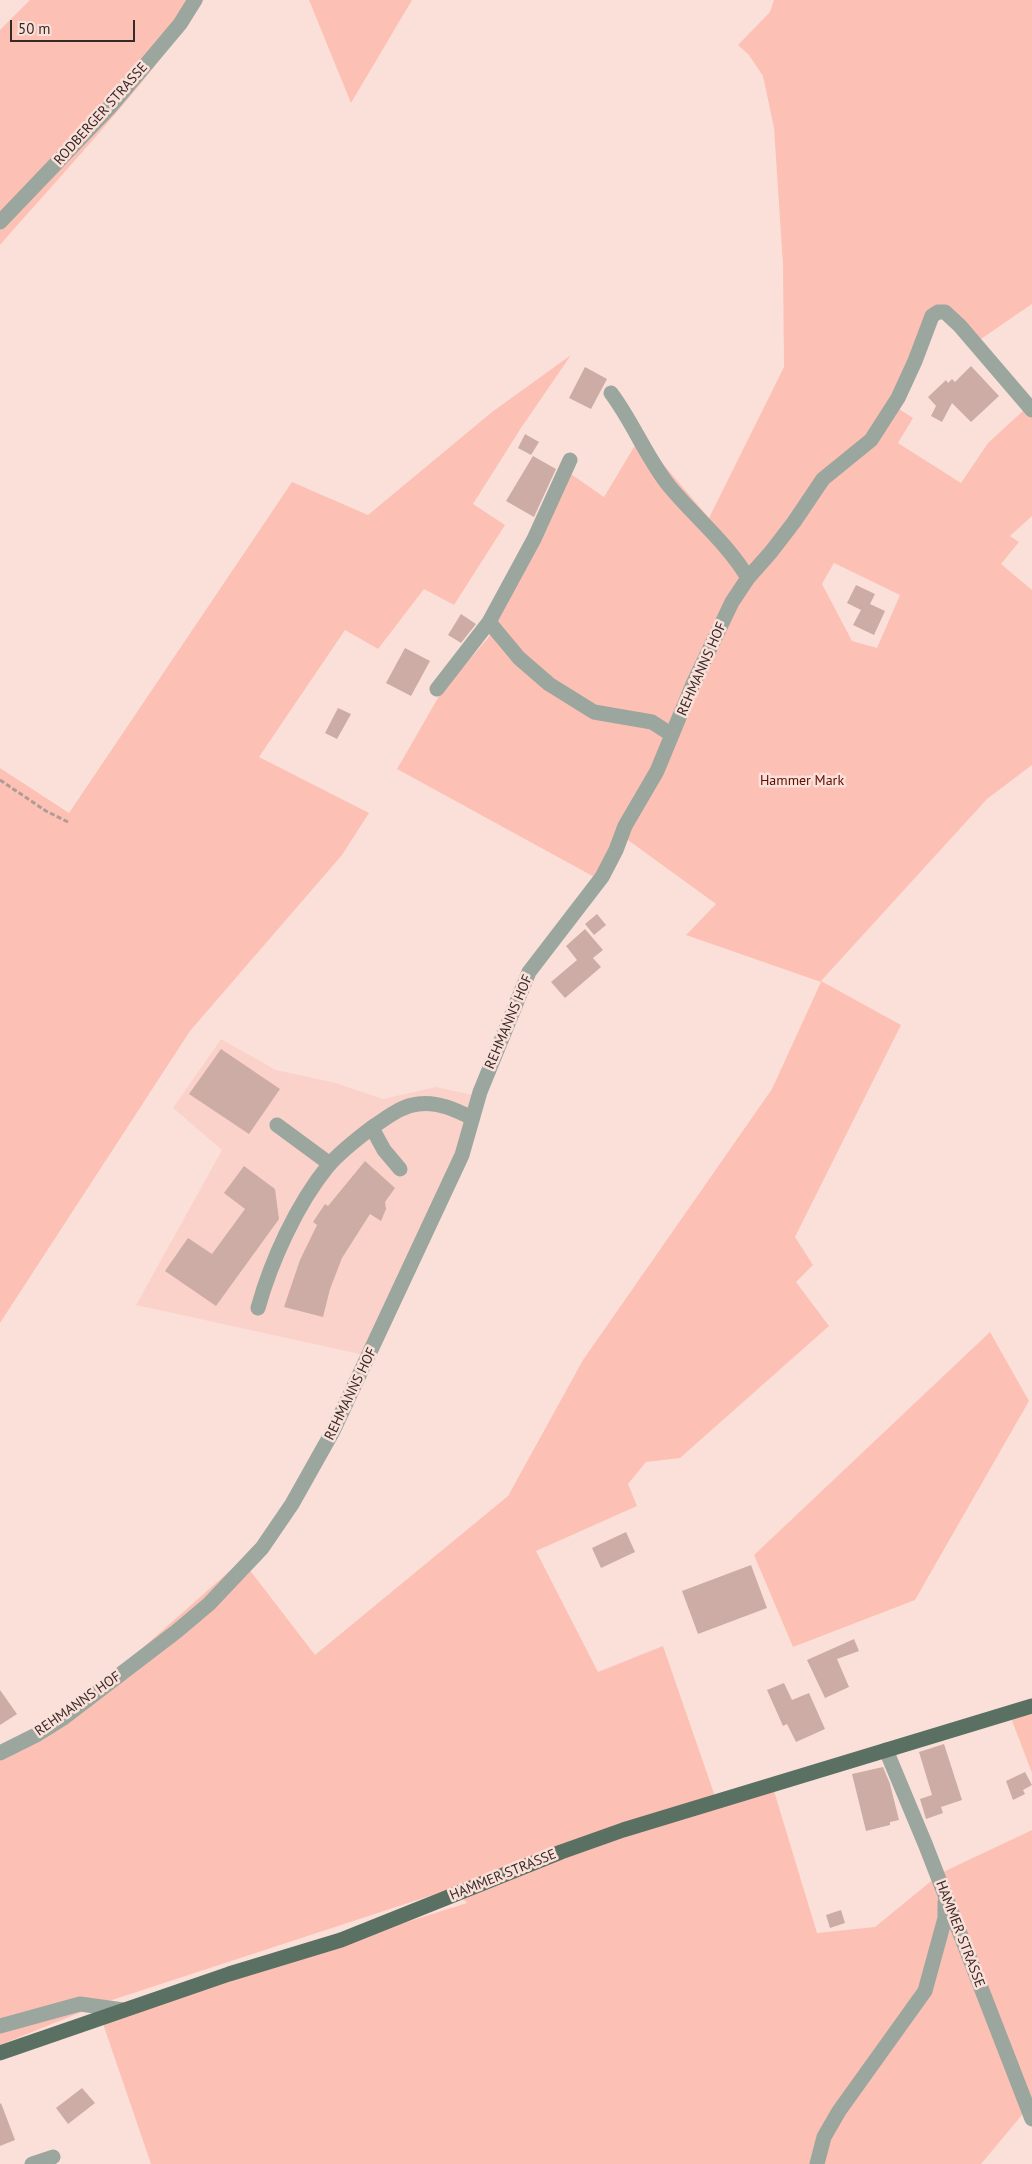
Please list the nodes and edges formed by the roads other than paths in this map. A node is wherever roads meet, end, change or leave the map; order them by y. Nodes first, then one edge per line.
1 (195, 0) edge
2 (0, 222) edge
3 (611, 393) dead end
4 (1032, 410) edge
5 (570, 460) dead end
6 (748, 578) junction
7 (489, 622) junction
8 (437, 689) dead end
9 (672, 736) junction
10 (472, 1118) junction
11 (277, 1125) dead end
12 (372, 1128) junction
13 (330, 1164) junction
14 (400, 1169) dead end
15 (258, 1308) dead end
16 (1032, 1706) edge
17 (886, 1750) junction
18 (0, 1753) edge
19 (944, 1893) junction
20 (123, 2010) junction
21 (0, 2026) edge
22 (0, 2053) edge
23 (1032, 2119) edge
24 (53, 2157) dead end
25 (32, 2164) edge
26 (817, 2164) edge

1 - 2 street, RODBERGER STRASSE
3 - 6 street
4 - 6 street, REHMANNS HOF
5 - 7 street
6 - 9 street, REHMANNS HOF
7 - 8 street
7 - 9 street
9 - 10 street, REHMANNS HOF
10 - 12 street
10 - 18 street, REHMANNS HOF
11 - 13 street
12 - 13 street
12 - 14 street
13 - 15 street
16 - 17 main road, HAMMER STRASSE
17 - 19 street, HAMMER STRASSE
17 - 20 main road, HAMMER STRASSE
19 - 23 street, HAMMER STRASSE
19 - 26 street
20 - 21 street, HAMMER STRASSE
20 - 22 main road, HAMMER STRASSE
24 - 25 street

